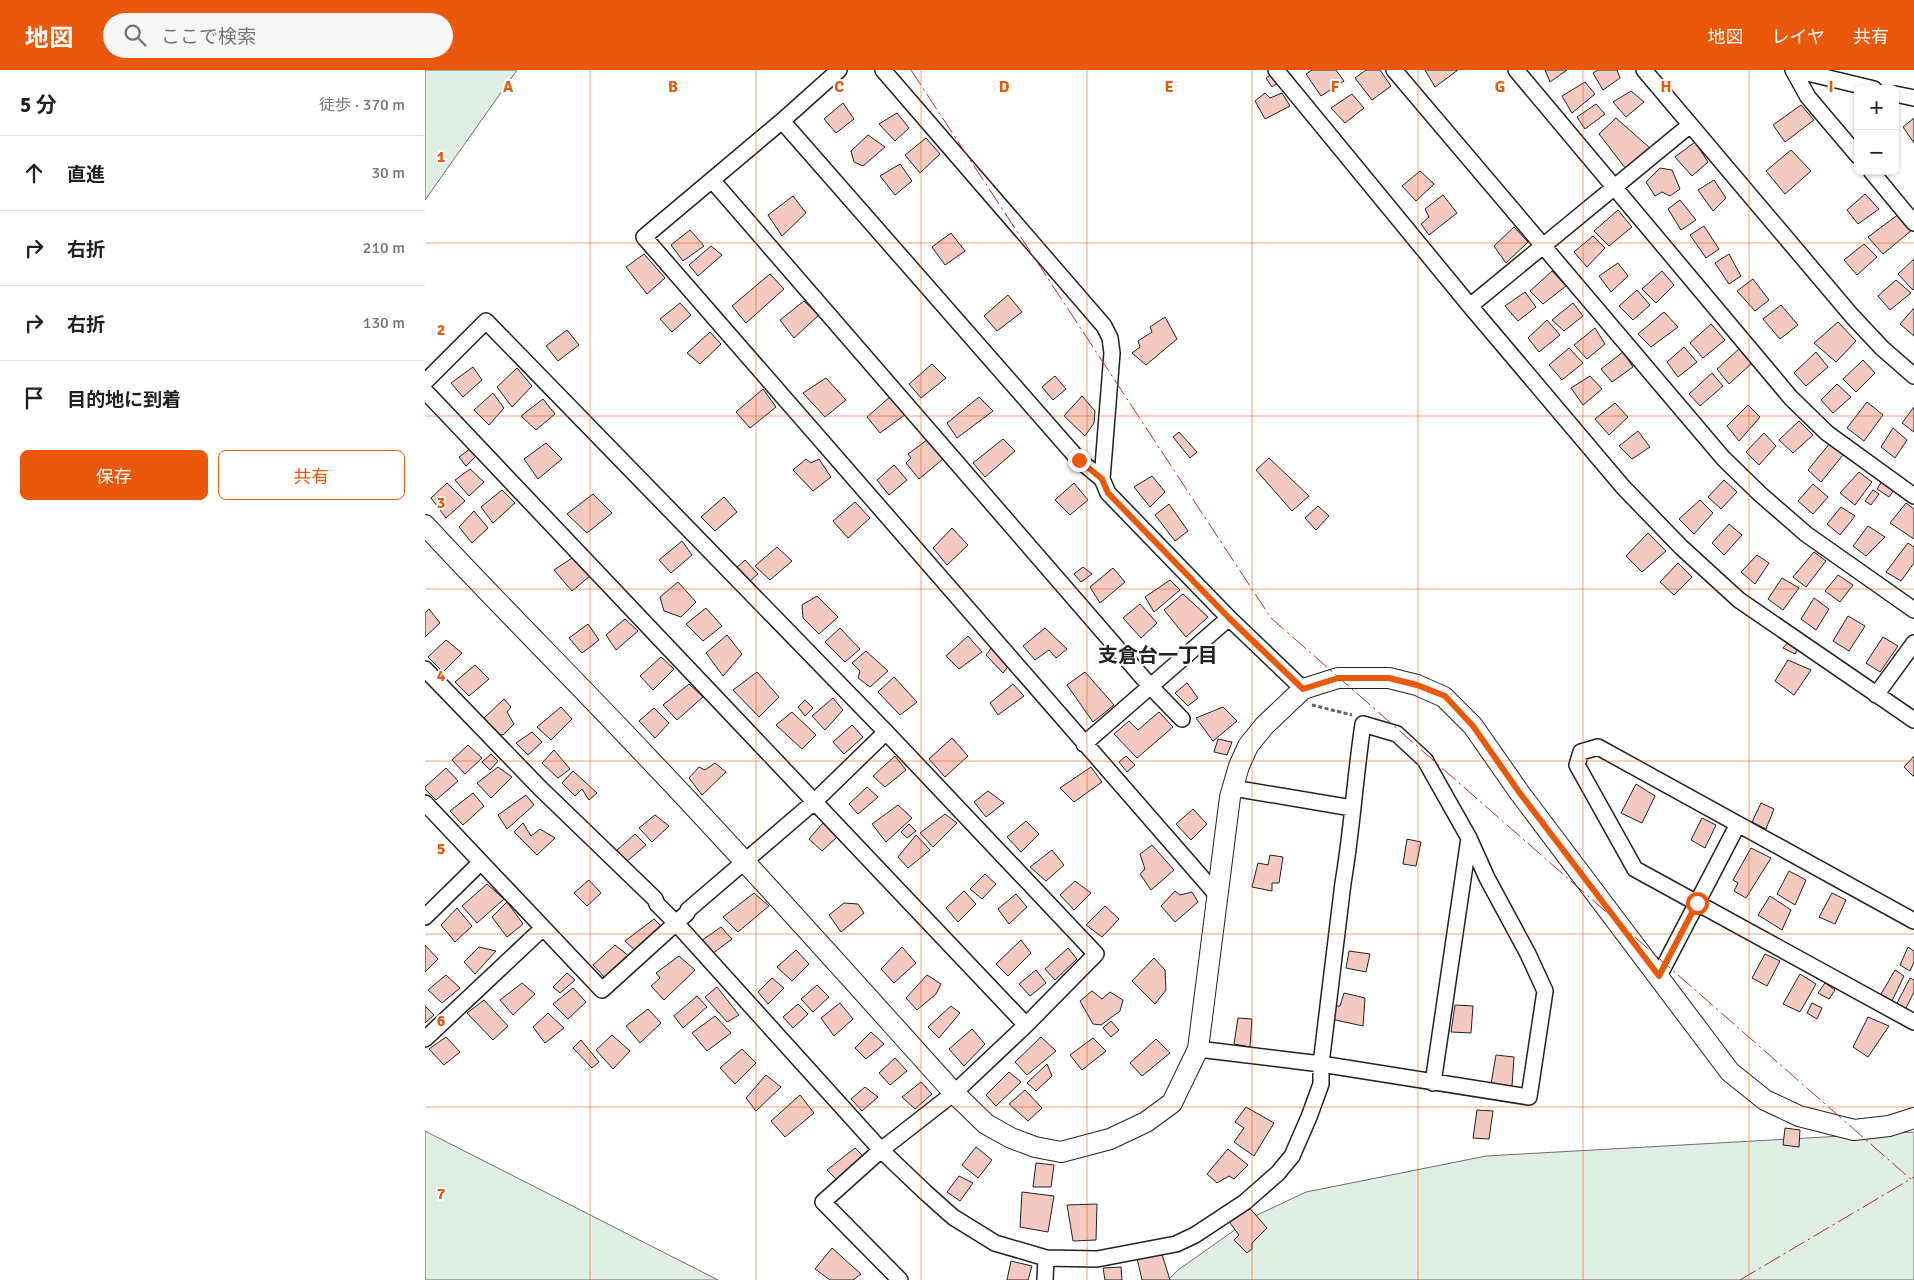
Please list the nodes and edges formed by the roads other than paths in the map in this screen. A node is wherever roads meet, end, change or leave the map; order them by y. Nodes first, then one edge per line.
1 (839, 70) edge
2 (883, 70) edge
3 (1394, 70) edge
4 (1516, 70) edge
5 (1644, 70) edge
6 (1794, 70) edge
7 (1278, 71) edge
8 (1857, 85) edge
9 (1899, 95) edge
10 (1914, 98) edge
11 (782, 121) junction
12 (1690, 125) junction
13 (1854, 151) edge
14 (1874, 175) edge
15 (713, 180) junction
16 (1615, 187) junction
17 (1914, 223) edge
18 (1542, 246) junction
19 (1470, 306) junction
20 (1914, 376) edge
21 (425, 382) edge
22 (425, 391) edge
23 (1102, 479) junction
24 (1914, 496) edge
25 (425, 525) edge
26 (1914, 610) edge
27 (1229, 618) junction
28 (1914, 643) edge
29 (425, 669) edge
30 (1150, 686) junction
31 (1297, 694) junction
32 (1876, 695) junction
33 (1182, 719) dead end
34 (1914, 720) edge
35 (886, 732) junction
36 (1084, 744) junction
37 (1233, 788) junction
38 (814, 802) junction
39 (425, 803) edge
40 (1352, 808) junction
41 (1738, 824) junction
42 (1469, 838) junction
43 (746, 861) junction
44 (481, 862) junction
45 (1217, 895) junction
46 (1697, 903) junction
47 (425, 917) edge
48 (1914, 921) edge
49 (676, 923) junction
50 (543, 928) junction
51 (1659, 976) junction
52 (1914, 1022) edge
53 (1026, 1025) junction
54 (425, 1040) edge
55 (1198, 1049) junction
56 (1321, 1064) junction
57 (1433, 1083) junction
58 (954, 1093) junction
59 (1914, 1118) edge
60 (881, 1150) junction
61 (1046, 1258) junction
62 (900, 1280) edge
63 (1045, 1280) edge

1 - 11 street
2 - 23 street
3 - 18 street
4 - 16 street
5 - 12 street
6 - 8 street
6 - 13 street
7 - 19 street
9 - 10 street
11 - 15 street
11 - 23 street
12 - 16 street
12 - 20 street
14 - 17 street
15 - 30 street
15 - 36 street
16 - 18 street
16 - 24 street
18 - 19 street
18 - 26 street
19 - 32 street
21 - 35 street
22 - 38 street
23 - 27 street
25 - 43 street
27 - 30 street
27 - 31 street
28 - 32 street
29 - 49 street
30 - 33 street
30 - 36 street
31 - 37 street
31 - 51 street
32 - 34 street
35 - 38 street
35 - 53 street
36 - 45 street
37 - 40 street
37 - 45 street
38 - 43 street
38 - 53 street
39 - 44 street
40 - 42 street
40 - 56 street
41 - 46 street
41 - 46 street
41 - 48 street
42 - 57 street
42 - 57 street
43 - 49 street
43 - 58 street
44 - 47 street
44 - 50 street
45 - 55 street
46 - 51 street
46 - 52 street
49 - 50 street
49 - 60 street
50 - 54 street
51 - 59 street
53 - 58 street
55 - 56 street
55 - 58 street
56 - 57 street
56 - 61 street
58 - 60 street
60 - 61 street
60 - 62 street
61 - 63 street

